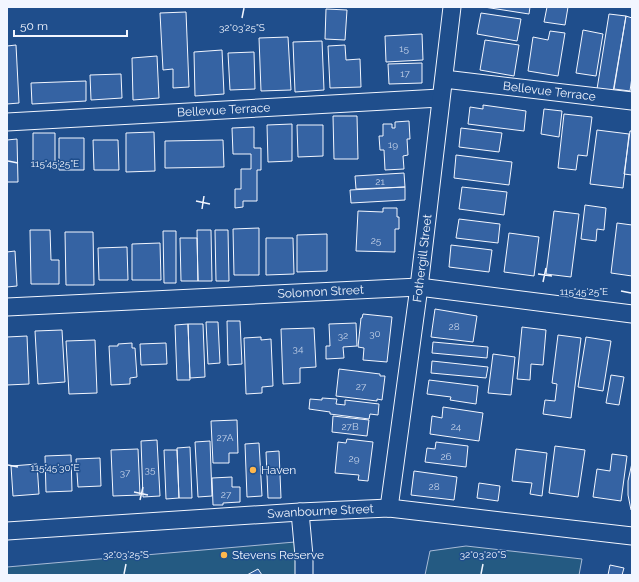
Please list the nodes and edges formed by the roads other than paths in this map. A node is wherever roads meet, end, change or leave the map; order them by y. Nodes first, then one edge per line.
1 (452, 7) edge
2 (444, 79) junction
3 (440, 98) junction
4 (632, 101) edge
5 (7, 122) edge
6 (419, 287) junction
7 (7, 307) edge
8 (632, 314) edge
9 (389, 508) junction
10 (300, 512) junction
11 (7, 531) edge
12 (632, 536) edge
13 (304, 575) edge

1 - 2 street, Fothergill Street
2 - 3 street, Fothergill Street
2 - 4 street, Bellevue Terrace
3 - 5 street, Bellevue Terrace
3 - 6 street, Fothergill Street
6 - 7 street, Solomon Street
6 - 8 street, Solomon Street
6 - 9 street, Fothergill Street
9 - 10 street, Swanbourne Street
9 - 12 street, Swanbourne Street
10 - 11 street, Swanbourne Street
10 - 13 street

